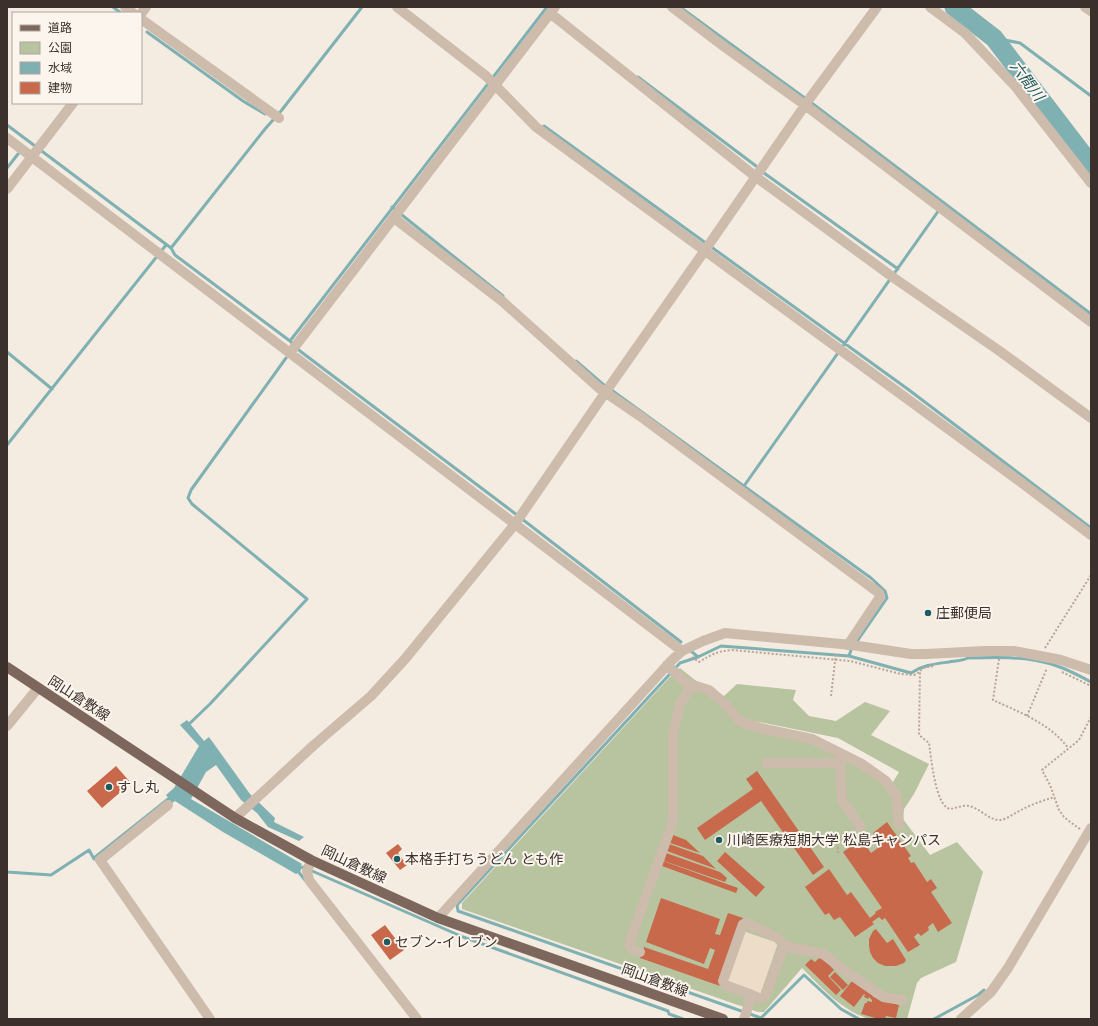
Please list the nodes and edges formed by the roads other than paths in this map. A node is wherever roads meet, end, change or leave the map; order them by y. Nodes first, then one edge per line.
1 (397, 7) edge
2 (672, 7) edge
3 (877, 7) edge
4 (930, 7) edge
5 (1085, 7) edge
6 (553, 10) edge
7 (1091, 11) edge
8 (142, 20) edge
9 (491, 82) junction
10 (807, 102) junction
11 (72, 104) edge
12 (277, 116) dead end
13 (7, 138) edge
14 (36, 152) junction
15 (756, 177) junction
16 (1091, 184) edge
17 (7, 189) edge
18 (397, 214) junction
19 (707, 247) junction
20 (1091, 322) edge
21 (294, 349) junction
22 (608, 389) junction
23 (1091, 418) edge
24 (518, 519) junction
25 (1091, 535) edge
26 (852, 645) junction
27 (686, 654) junction
28 (7, 667) edge
29 (671, 669) junction
30 (1091, 670) edge
31 (692, 685) junction
32 (38, 688) junction
33 (7, 726) edge
34 (841, 759) junction
35 (766, 763) dead end
36 (168, 805) dead end
37 (235, 818) junction
38 (899, 825) dead end
39 (860, 826) road end
40 (1090, 831) edge
41 (308, 866) junction
42 (438, 918) junction
43 (784, 946) junction
44 (640, 952) dead end
45 (752, 995) junction
46 (902, 1000) dead end
47 (746, 1014) edge
48 (210, 1019) edge
49 (417, 1019) edge
50 (723, 1019) edge
51 (961, 1019) edge

1 - 9 street
2 - 10 street
3 - 10 street
4 - 16 street
5 - 7 street
6 - 9 street
6 - 15 street
8 - 12 street
9 - 18 street
9 - 19 street
10 - 15 street
10 - 20 street
11 - 14 street
13 - 14 street
14 - 17 street
14 - 21 street
15 - 19 street
15 - 23 street
18 - 21 street
18 - 22 street
19 - 22 street
19 - 25 street
21 - 24 street
22 - 24 street
22 - 26 street
24 - 27 street
24 - 37 street
26 - 27 street
26 - 30 street
27 - 29 street
28 - 32 main road, 岡山倉敷線
29 - 31 street
29 - 42 street
31 - 34 street
31 - 44 street
32 - 33 street
32 - 37 main road, 岡山倉敷線
34 - 35 street
34 - 38 street
34 - 39 street
36 - 48 street
37 - 41 main road, 岡山倉敷線
40 - 51 street
41 - 42 main road, 岡山倉敷線
41 - 49 street
42 - 50 main road, 岡山倉敷線
43 - 45 street
43 - 45 street
43 - 46 street
45 - 47 street

